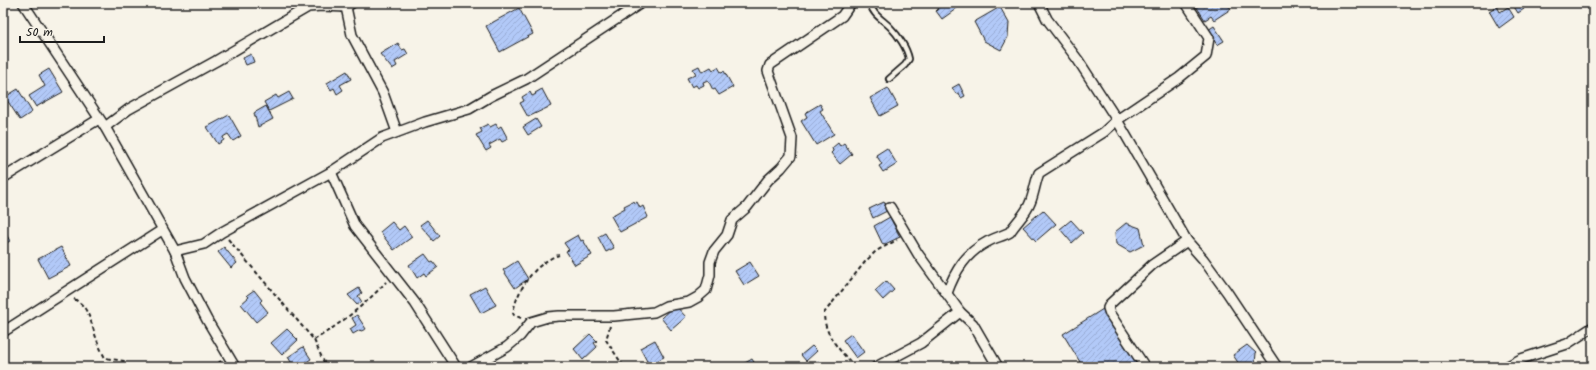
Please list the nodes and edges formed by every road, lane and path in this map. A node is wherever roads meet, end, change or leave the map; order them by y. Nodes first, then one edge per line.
1 (23, 3) edge
2 (640, 3) edge
3 (851, 3) edge
4 (870, 3) edge
5 (1039, 3) edge
6 (1186, 3) edge
7 (1471, 3) edge
8 (322, 4) edge
9 (349, 5) edge
10 (1593, 6) edge
11 (1474, 9) dead end
12 (1593, 16) edge
13 (889, 79) dead end
14 (98, 119) junction
15 (1117, 120) junction
16 (105, 127) junction
17 (397, 132) junction
18 (331, 172) junction
19 (3, 178) edge
20 (890, 207) dead end
21 (162, 230) junction
22 (222, 232) junction
23 (906, 236) junction
24 (1187, 241) junction
25 (175, 251) junction
26 (559, 255) dead end
27 (394, 274) junction
28 (947, 293) junction
29 (65, 294) junction
30 (960, 312) junction
31 (614, 316) junction
32 (531, 322) junction
33 (1593, 327) edge
34 (3, 332) edge
35 (314, 340) junction
36 (126, 367) edge
37 (235, 367) edge
38 (326, 367) edge
39 (456, 367) edge
40 (471, 367) edge
41 (624, 367) edge
42 (855, 367) edge
43 (876, 367) edge
44 (998, 367) edge
45 (1144, 367) edge
46 (1277, 367) edge
47 (1506, 367) edge

1 - 14 street
2 - 17 street
3 - 31 street
4 - 13 lane
5 - 15 street
6 - 15 street
7 - 11 path
8 - 9 street
8 - 16 street
9 - 17 street
10 - 12 path
14 - 16 street
14 - 19 street
15 - 24 street
15 - 28 street
16 - 21 street
17 - 18 street
18 - 22 street
18 - 27 street
20 - 23 street
21 - 25 street
21 - 29 street
22 - 25 street
22 - 35 path
23 - 28 street
23 - 42 path
24 - 45 street
24 - 46 street
25 - 37 street
26 - 32 path
27 - 35 path
27 - 39 street
28 - 30 street
29 - 34 street
29 - 36 path
30 - 43 street
30 - 44 street
31 - 32 street
31 - 41 path
32 - 40 street
33 - 47 street
35 - 38 path

